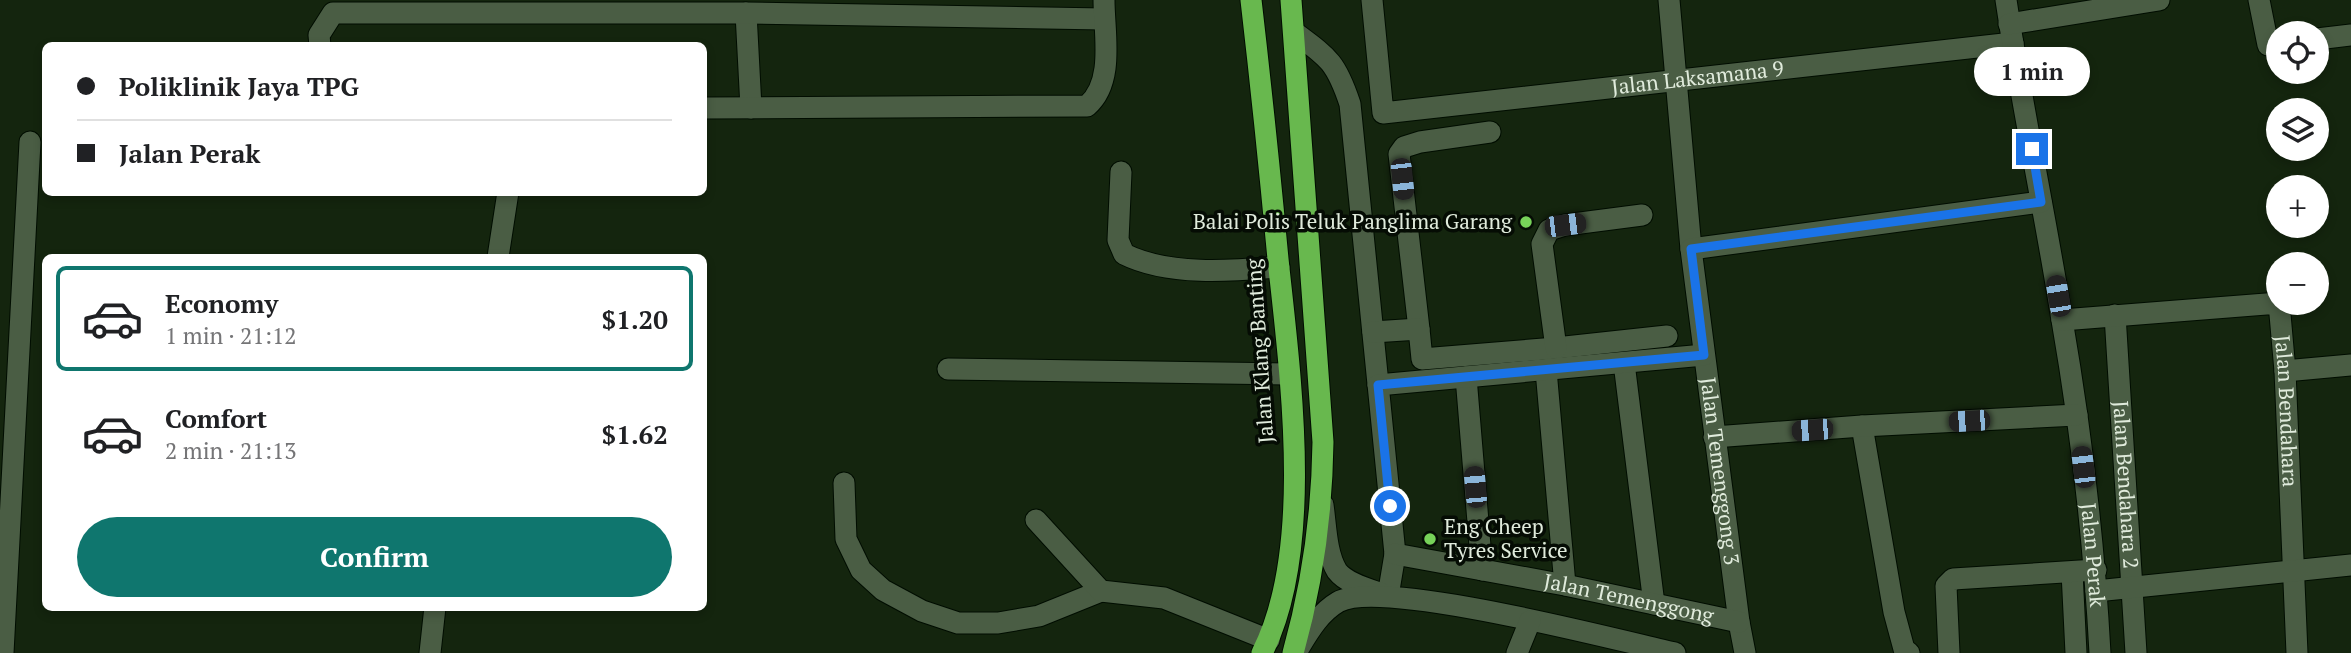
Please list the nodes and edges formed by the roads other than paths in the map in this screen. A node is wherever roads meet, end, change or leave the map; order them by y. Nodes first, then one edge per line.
1 (1251, 0) edge
2 (1291, 0) edge
3 (1371, 0) edge
4 (1669, 0) edge
5 (2006, 0) edge
6 (2159, 0) edge
7 (2259, 0) edge
8 (1104, 10) edge
9 (746, 13) junction
10 (1294, 32) junction
11 (2011, 34) junction
12 (2351, 35) edge
13 (2329, 38) edge
14 (2266, 39) edge
15 (320, 42) edge
16 (1676, 79) junction
17 (707, 108) edge
18 (751, 108) junction
19 (1490, 132) dead end
20 (30, 142) dead end
21 (1121, 172) dead end
22 (507, 196) edge
23 (2041, 202) junction
24 (1642, 215) dead end
25 (1691, 249) junction
26 (498, 254) edge
27 (1279, 267) junction
28 (2115, 315) junction
29 (2062, 320) junction
30 (1419, 329) junction
31 (1373, 332) junction
32 (1667, 337) dead end
33 (1556, 348) junction
34 (1704, 355) junction
35 (1624, 363) junction
36 (2351, 365) edge
37 (948, 369) dead end
38 (1546, 370) junction
39 (2285, 371) junction
40 (1289, 374) junction
41 (1466, 377) junction
42 (1378, 385) junction
43 (2077, 415) junction
44 (1862, 426) junction
45 (1714, 437) junction
46 (844, 483) dead end
47 (1322, 499) junction
48 (1036, 520) dead end
49 (1395, 554) junction
50 (2351, 565) edge
51 (1482, 570) junction
52 (2294, 570) junction
53 (2072, 572) junction
54 (2096, 580) junction
55 (1565, 585) junction
56 (2132, 586) junction
57 (1101, 592) junction
58 (1388, 596) junction
59 (1654, 604) junction
60 (435, 611) edge
61 (1530, 621) junction
62 (1739, 622) junction
63 (1265, 646) edge
64 (3, 653) edge
65 (430, 653) edge
66 (1295, 653) edge
67 (1517, 653) edge
68 (1675, 653) edge
69 (1745, 653) edge
70 (1909, 653) edge
71 (1949, 653) edge
72 (2076, 653) edge
73 (2099, 653) edge
74 (2137, 653) edge
75 (2297, 653) edge

1 - 27 highway, Jalan Klang Banting
2 - 10 highway
3 - 16 street, Jalan Laksamana 9
4 - 16 street, Jalan Temenggong 3
5 - 11 street, Jalan Perak
6 - 11 street, Jalan Laksamana 9
7 - 14 street
8 - 9 street
8 - 18 street
9 - 15 street
9 - 18 street
10 - 31 street
10 - 47 highway
11 - 16 street, Jalan Laksamana 9
11 - 23 street, Jalan Perak
12 - 13 street
16 - 25 street, Jalan Temenggong 3
17 - 18 street
19 - 30 street
20 - 64 street
21 - 27 street
22 - 26 street
23 - 25 street
23 - 29 street, Jalan Perak
24 - 33 street
25 - 34 street, Jalan Temenggong 3
27 - 40 highway, Jalan Klang Banting
28 - 29 street, Jalan Bendahara
28 - 39 street, Jalan Bendahara
28 - 56 street, Jalan Bendahara 2
29 - 43 street, Jalan Perak
30 - 31 street
30 - 33 street
31 - 42 street
32 - 33 street
34 - 35 street
34 - 45 street, Jalan Temenggong 3
35 - 38 street
35 - 59 street
36 - 39 street
37 - 40 street
38 - 41 street
38 - 55 street
39 - 52 street, Jalan Bendahara
40 - 63 highway, Jalan Klang Banting
41 - 42 street
41 - 51 street
42 - 49 street
43 - 44 street
43 - 54 street, Jalan Perak
44 - 45 street
44 - 70 street
45 - 62 street, Jalan Temenggong 3
46 - 57 street
47 - 58 street
47 - 66 highway
48 - 57 street
49 - 51 street, Jalan Temenggong
49 - 58 street
50 - 52 street
51 - 55 street, Jalan Temenggong
52 - 56 street
52 - 75 street, Jalan Bendahara
53 - 54 street
53 - 71 street
53 - 72 street
54 - 56 street
54 - 73 street, Jalan Perak
55 - 59 street, Jalan Temenggong
56 - 74 street, Jalan Bendahara 2
57 - 63 street
58 - 61 street
58 - 66 street
59 - 62 street, Jalan Temenggong
60 - 65 street
61 - 67 street
61 - 68 street
62 - 69 street, Jalan Temenggong 3

